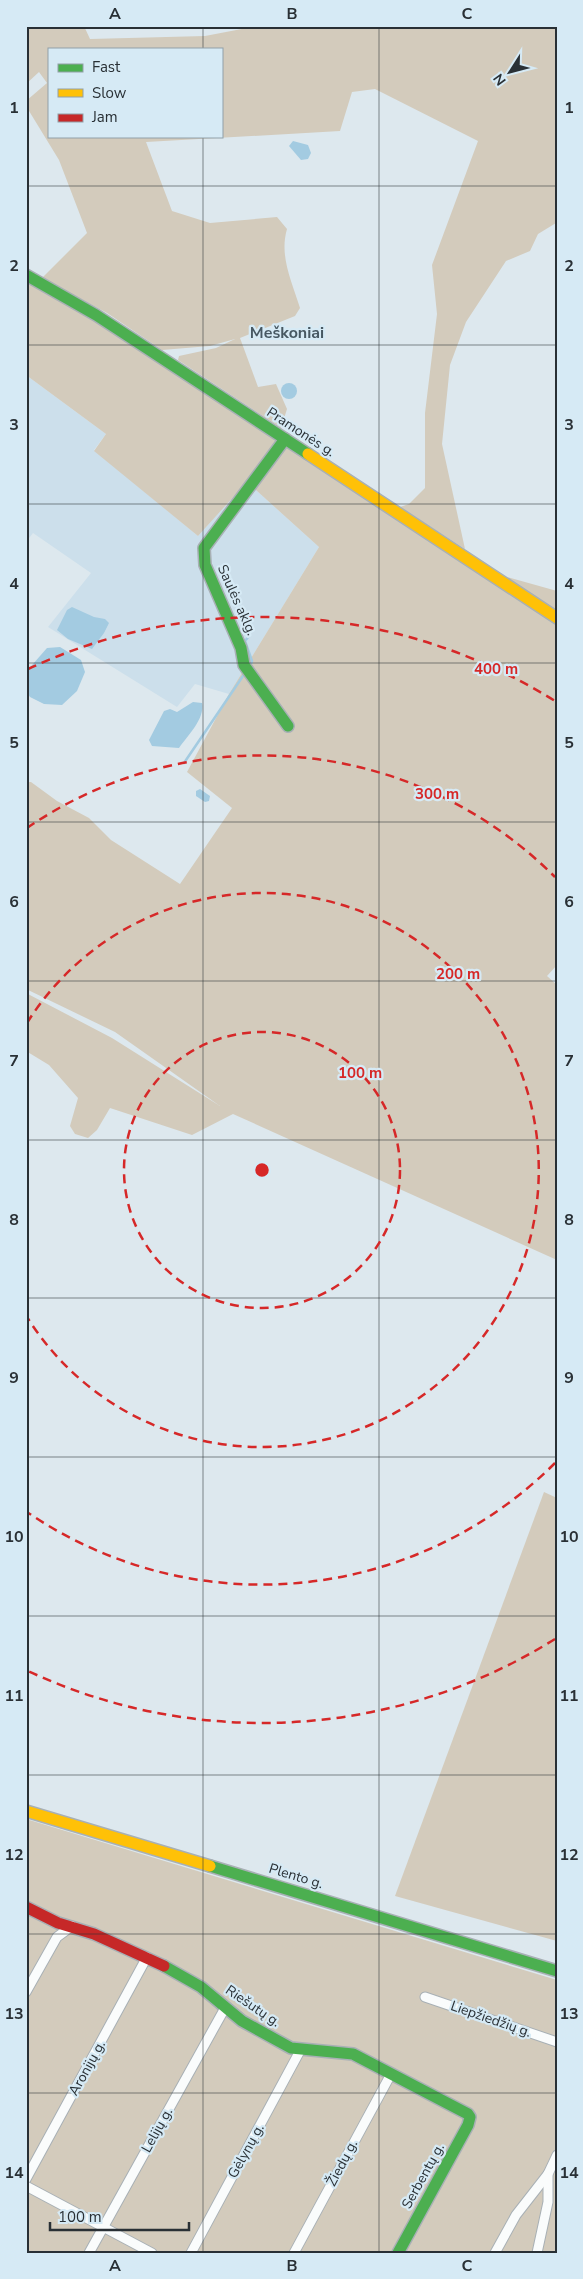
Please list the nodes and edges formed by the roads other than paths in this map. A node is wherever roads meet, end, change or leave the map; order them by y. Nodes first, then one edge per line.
1 (26, 275) edge
2 (285, 439) junction
3 (557, 618) edge
4 (288, 726) dead end
5 (26, 1811) edge
6 (26, 1907) edge
7 (72, 1926) junction
8 (147, 1957) junction
9 (557, 1971) edge
10 (26, 1992) edge
11 (425, 1997) dead end
12 (225, 2008) junction
13 (557, 2042) edge
14 (301, 2049) junction
15 (391, 2074) junction
16 (468, 2114) joint
17 (557, 2155) edge
18 (548, 2174) junction
19 (26, 2179) edge
20 (26, 2186) edge
21 (552, 2203) edge
22 (103, 2227) junction
23 (89, 2253) edge
24 (152, 2253) edge
25 (191, 2253) edge
26 (294, 2253) edge
27 (398, 2253) edge
28 (495, 2253) edge
29 (537, 2253) edge

1 - 2 main road, Pramonės g.
2 - 3 main road, Pramonės g.
2 - 4 main road, Saulės aklg.
5 - 9 main road, Plento g.
6 - 7 main road, Riešutų g.
7 - 8 main road, Riešutų g.
7 - 10 street
8 - 12 main road, Riešutų g.
8 - 19 street, Aronijų g.
11 - 13 street, Liepžiedžių g.
12 - 14 main road, Riešutų g.
12 - 22 street, Lelijų g.
14 - 15 main road, Riešutų g.
14 - 25 street, Gėlynų g.
15 - 16 main road, Riešutų g.
15 - 26 street, Žiedų g.
16 - 27 main road, Serbentų g.
17 - 18 street
18 - 21 street
18 - 28 street
20 - 22 street
21 - 29 street
22 - 23 street, Lelijų g.
22 - 24 street

